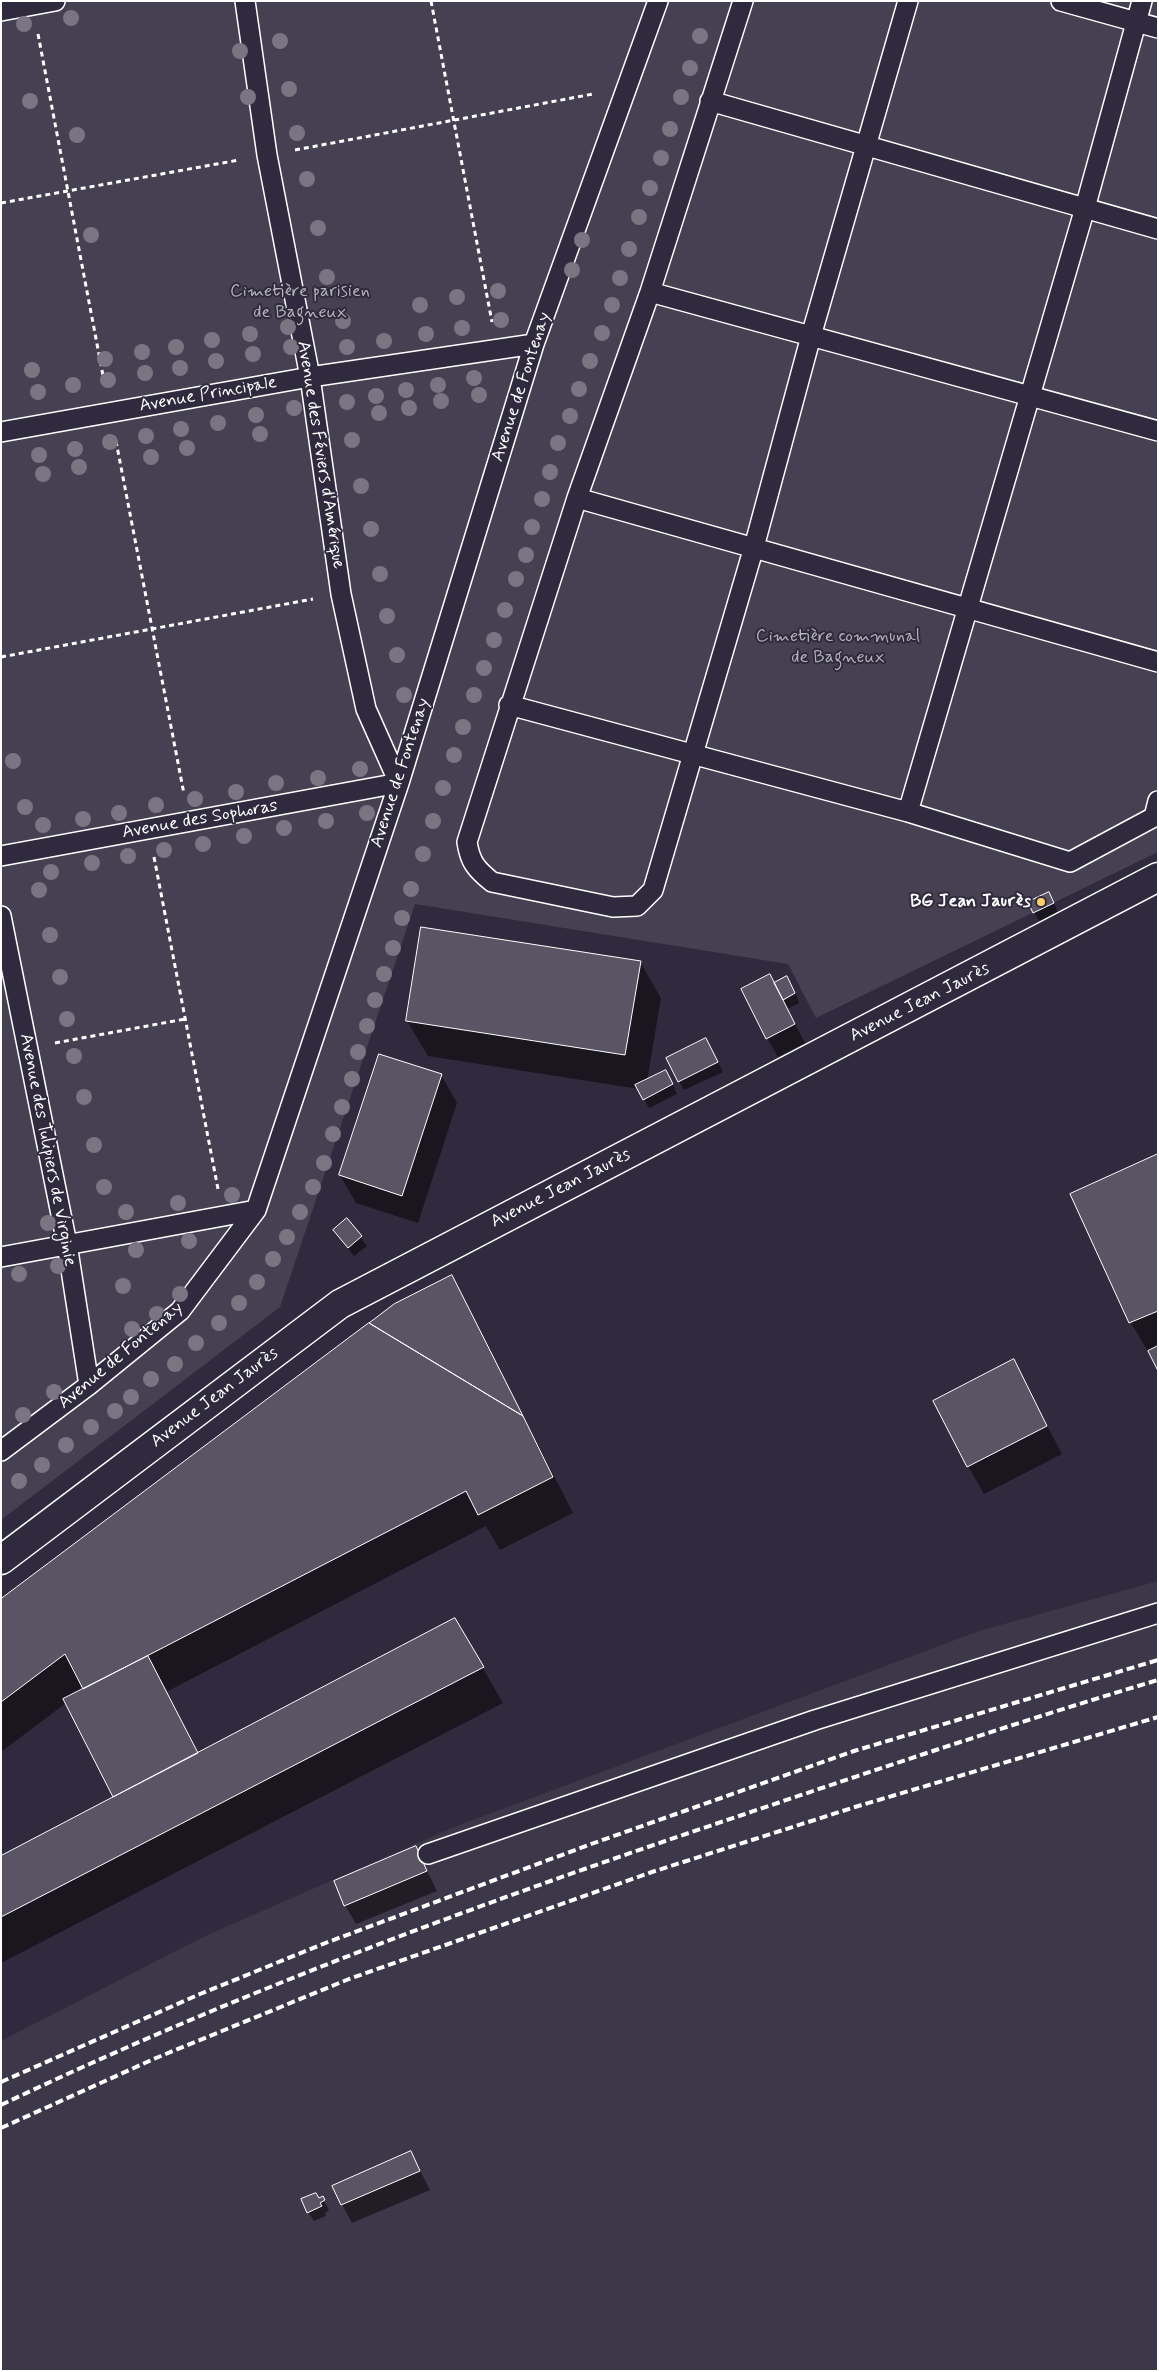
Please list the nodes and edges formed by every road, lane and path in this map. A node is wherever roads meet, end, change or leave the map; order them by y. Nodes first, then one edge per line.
1 (55, 1) edge
2 (244, 1) edge
3 (431, 1) edge
4 (658, 1) edge
5 (743, 1) edge
6 (908, 1) edge
7 (1061, 1) edge
8 (1142, 1) edge
9 (1, 11) edge
10 (1136, 22) junction
11 (1158, 28) edge
12 (626, 88) junction
13 (710, 101) junction
14 (453, 120) junction
15 (867, 147) junction
16 (267, 155) junction
17 (1, 203) edge
18 (1085, 208) junction
19 (1158, 229) edge
20 (650, 292) junction
21 (811, 336) junction
22 (534, 344) junction
23 (497, 349) junction
24 (310, 377) junction
25 (1030, 396) junction
26 (1158, 430) edge
27 (1, 432) edge
28 (577, 498) junction
29 (754, 547) junction
30 (341, 594) junction
31 (967, 606) junction
32 (1, 657) edge
33 (1158, 662) edge
34 (509, 706) junction
35 (693, 754) junction
36 (399, 783) junction
37 (1158, 801) edge
38 (908, 812) junction
39 (148, 829) junction
40 (1, 856) edge
41 (1158, 877) edge
42 (1, 916) edge
43 (185, 1019) junction
44 (27, 1048) junction
45 (256, 1210) junction
46 (223, 1216) junction
47 (67, 1244) junction
48 (1, 1257) edge
49 (89, 1385) junction
50 (1, 1451) edge
51 (1, 1560) edge
52 (1158, 1613) edge
53 (428, 1854) dead end

1 - 9 lane
2 - 16 lane, Avenue des Féviers d'Amérique
3 - 14 path
4 - 12 lane, Avenue de Fontenay
5 - 13 lane
6 - 15 lane
7 - 10 lane
8 - 10 lane
10 - 11 lane
10 - 18 lane
12 - 14 path
12 - 22 lane, Avenue de Fontenay
13 - 15 lane
13 - 20 lane
14 - 16 path
14 - 23 path
15 - 18 lane
15 - 21 lane
16 - 17 path
16 - 24 lane, Avenue des Féviers d'Amérique
18 - 19 lane
18 - 25 lane
20 - 21 lane
20 - 28 lane
21 - 25 lane
21 - 29 lane
22 - 23 lane, Avenue Principale
22 - 36 lane, Avenue de Fontenay
23 - 24 lane, Avenue Principale
24 - 27 lane, Avenue Principale
24 - 30 lane, Avenue des Féviers d'Amérique
25 - 26 lane
25 - 31 lane
28 - 29 lane
28 - 34 lane
29 - 31 lane
29 - 35 lane
30 - 32 path
30 - 36 lane, Avenue des Féviers d'Amérique
31 - 33 lane
31 - 38 lane
34 - 35 lane
34 - 35 lane
35 - 38 lane
36 - 39 lane, Avenue des Sophoras
36 - 45 lane, Avenue de Fontenay
37 - 38 lane
39 - 40 lane, Avenue des Sophoras
39 - 43 path
41 - 51 street, Avenue Jean Jaurès
42 - 44 lane, Avenue des Tulipiers de Virginie
43 - 44 path
43 - 46 path
44 - 47 lane, Avenue des Tulipiers de Virginie
45 - 46 lane
45 - 49 lane, Avenue de Fontenay
46 - 47 lane
47 - 48 lane
47 - 49 lane, Avenue des Tulipiers de Virginie
49 - 50 lane, Avenue de Fontenay
52 - 53 lane

